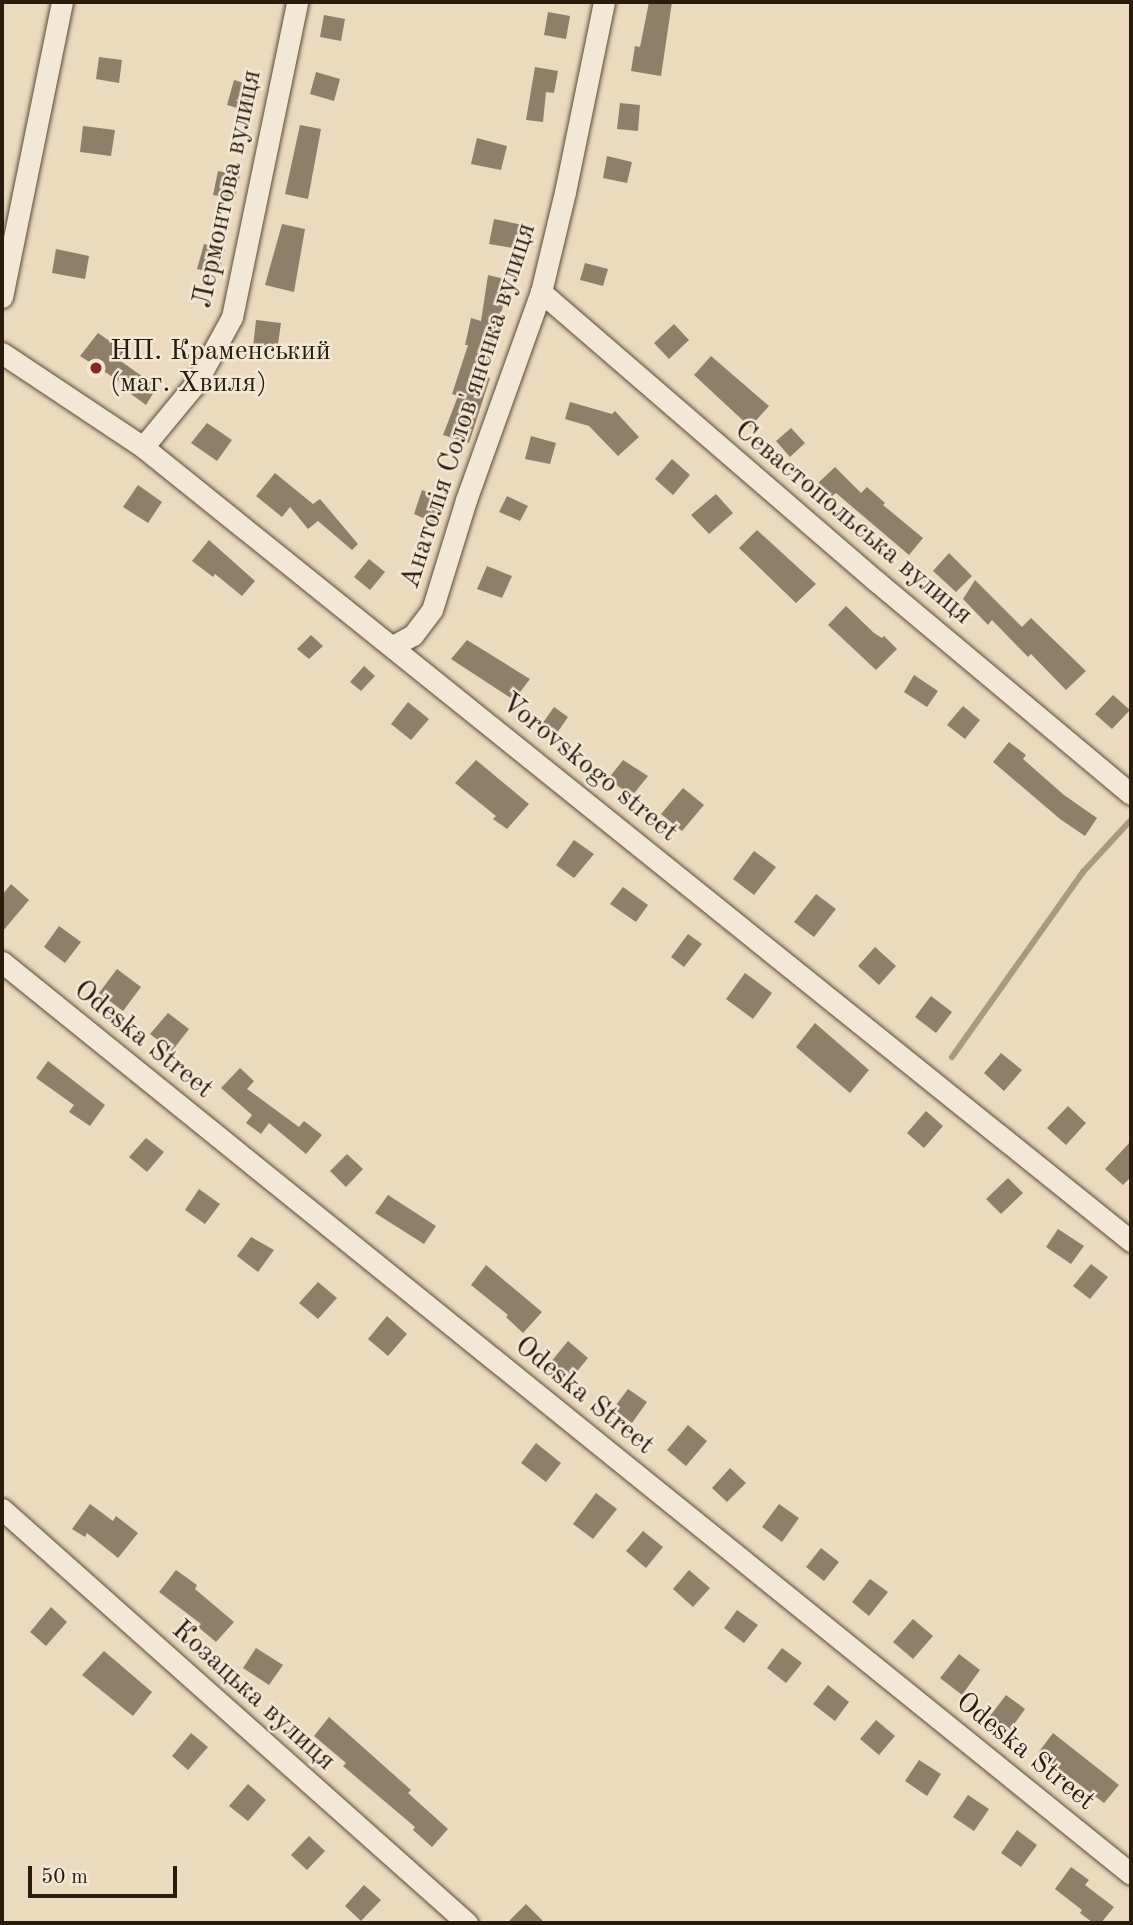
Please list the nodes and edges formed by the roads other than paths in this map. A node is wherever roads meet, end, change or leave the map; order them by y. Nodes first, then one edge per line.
1 (62, 2) edge
2 (297, 2) edge
3 (604, 2) edge
4 (541, 292) junction
5 (2, 297) edge
6 (2, 353) edge
7 (143, 447) junction
8 (393, 646) junction
9 (1131, 794) edge
10 (2, 962) edge
11 (1131, 1241) edge
12 (2, 1509) edge
13 (1131, 1874) edge
14 (467, 1923) edge

1 - 5 street
2 - 7 street, Лермонтова вулиця
3 - 4 street, Анатолія Солов'яненка вулиця
4 - 8 street, Анатолія Солов'яненка вулиця
4 - 9 street, Севастопольська вулиця
6 - 7 street, Vorovskogo street
7 - 8 street, Vorovskogo street
8 - 11 street, Vorovskogo street
10 - 13 street, Odeska Street
12 - 14 street, Козацька вулиця

